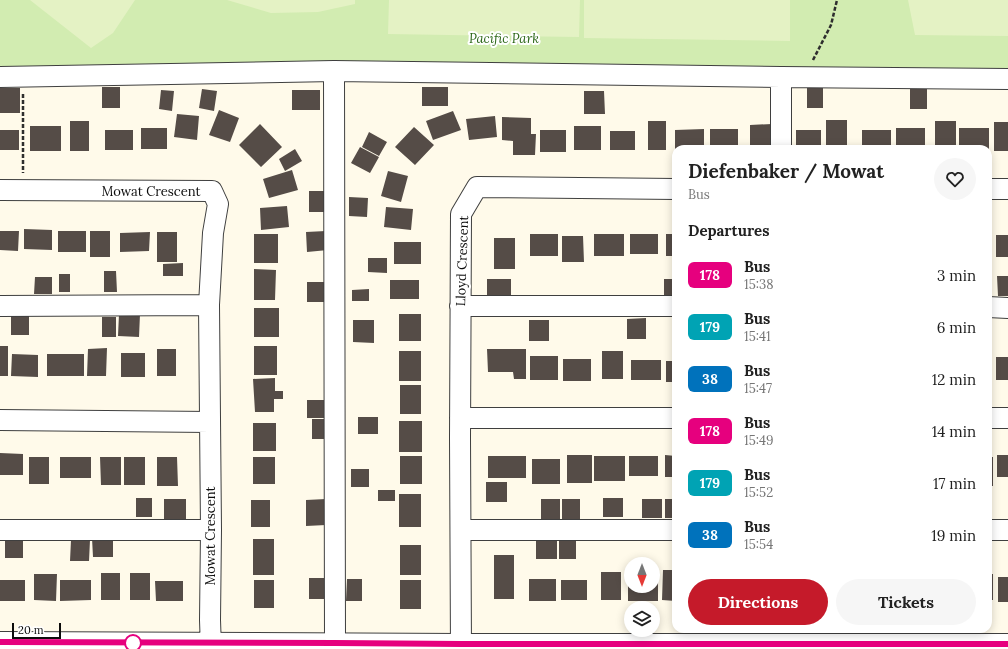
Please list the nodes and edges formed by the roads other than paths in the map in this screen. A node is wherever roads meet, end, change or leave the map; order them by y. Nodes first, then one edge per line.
1 (334, 71) junction
2 (0, 77) edge
3 (781, 77) junction
4 (1008, 79) edge
5 (781, 145) edge
6 (672, 189) edge
7 (992, 189) edge
8 (1008, 189) edge
9 (0, 190) edge
10 (209, 305) junction
11 (0, 306) edge
12 (460, 306) junction
13 (672, 306) edge
14 (992, 307) edge
15 (1008, 308) edge
16 (460, 418) junction
17 (672, 418) edge
18 (992, 418) edge
19 (1008, 418) edge
20 (0, 420) edge
21 (210, 422) junction
22 (0, 530) edge
23 (211, 530) junction
24 (461, 530) junction
25 (672, 530) edge
26 (992, 530) edge
27 (1008, 530) edge
28 (0, 642) edge
29 (335, 643) junction
30 (1008, 644) edge
31 (211, 646) edge
32 (461, 646) edge

1 - 2 street
1 - 3 street
1 - 29 street
3 - 4 street
3 - 5 street
6 - 12 street, Lloyd Crescent
7 - 8 street
9 - 10 street, Mowat Crescent
10 - 11 street
10 - 21 street, Mowat Crescent
12 - 13 street
12 - 16 street, Lloyd Crescent
14 - 15 street
16 - 17 street
16 - 24 street, Lloyd Crescent
18 - 19 street
20 - 21 street
21 - 23 street, Mowat Crescent
22 - 23 street
23 - 31 street, Mowat Crescent
24 - 25 street
24 - 32 street, Lloyd Crescent
26 - 27 street
28 - 31 street
29 - 31 street
29 - 32 street
30 - 32 street

